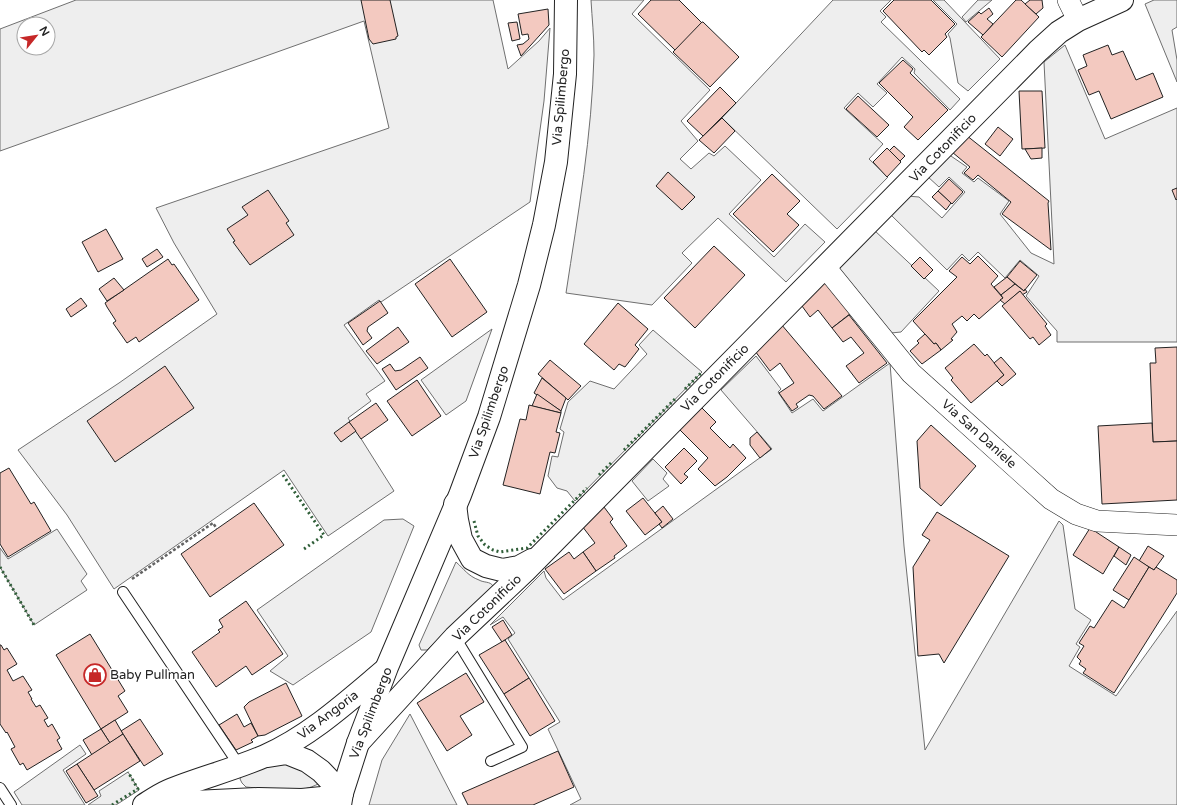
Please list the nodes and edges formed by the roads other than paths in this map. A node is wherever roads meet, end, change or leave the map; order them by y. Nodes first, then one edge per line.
1 (566, 0) edge
2 (1068, 0) edge
3 (1122, 0) edge
4 (1078, 20) junction
5 (825, 268) junction
6 (455, 504) junction
7 (1177, 525) edge
8 (538, 557) junction
9 (123, 592) road end
10 (455, 637) junction
11 (387, 668) junction
12 (358, 743) junction
13 (264, 757) junction
14 (491, 761) dead end
15 (239, 766) junction
16 (0, 788) edge
17 (341, 799) edge
18 (225, 803) edge
19 (11, 805) edge
20 (144, 805) edge
21 (167, 805) edge

1 - 6 street, Via Spilimbergo
2 - 4 street
3 - 4 street, Via Cotonificio
4 - 5 street, Via Cotonificio
5 - 7 street, Via San Daniele
5 - 8 street, Via Cotonificio
6 - 8 street, Via Cotonificio
6 - 11 street, Via Spilimbergo
8 - 10 street, Via Cotonificio
9 - 15 lane
10 - 12 street, Via Cotonificio
10 - 14 lane
11 - 12 street, Via Spilimbergo
11 - 13 street, Via Angoria
12 - 17 street, Via Spilimbergo
13 - 15 street, Via Angoria
13 - 17 street, Via Angoria
15 - 20 street, Via Angoria
16 - 19 lane
17 - 18 street
18 - 21 street

